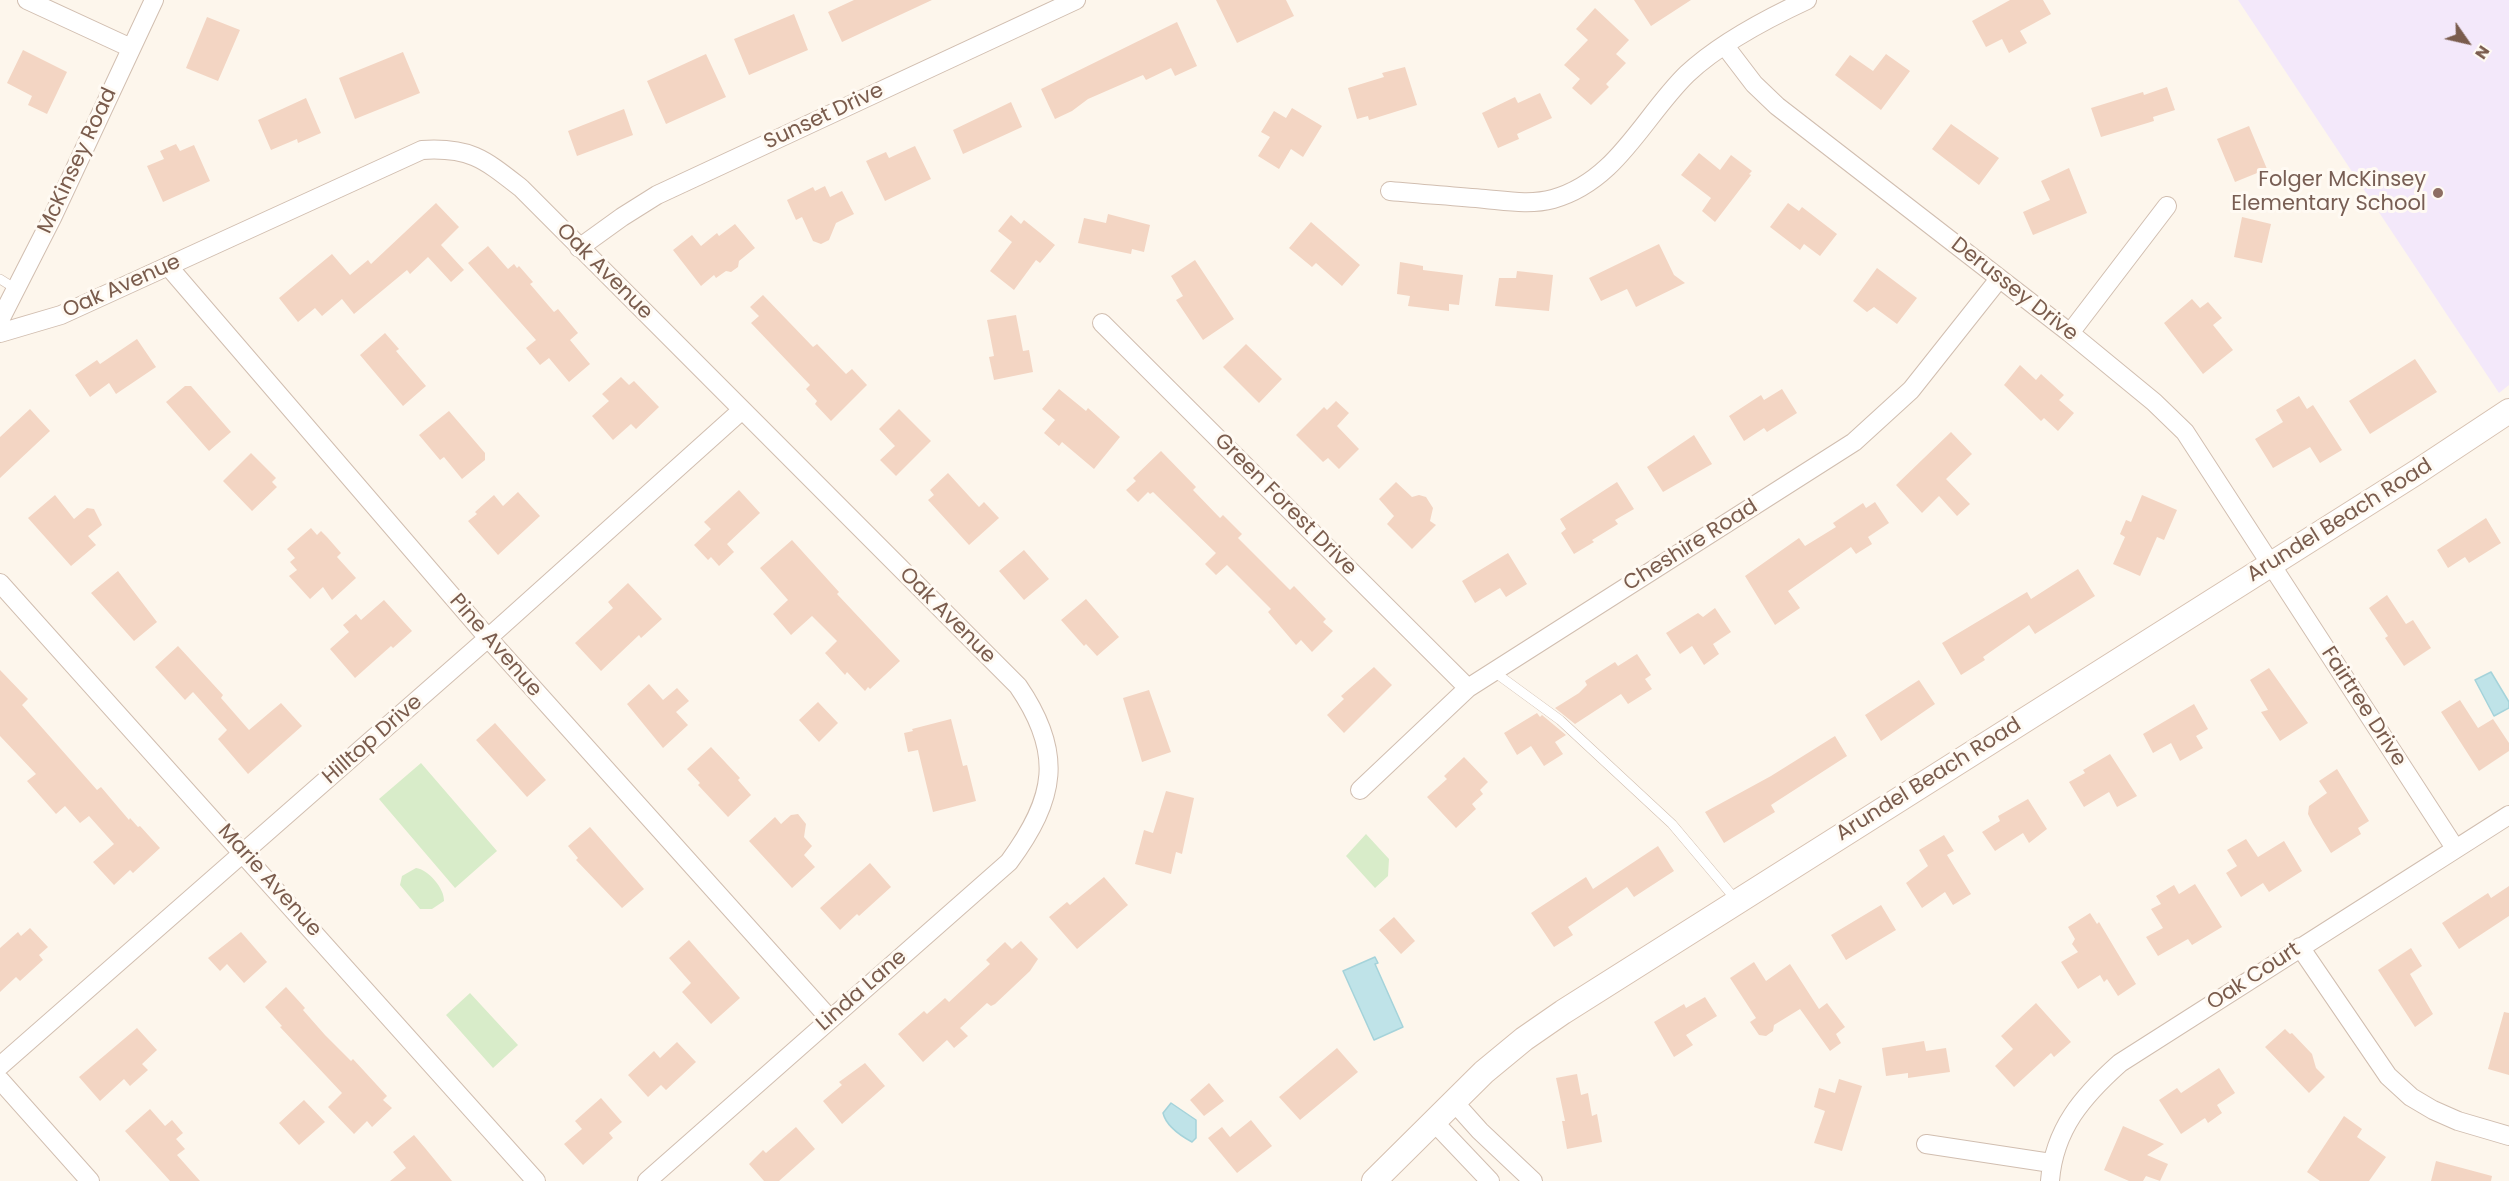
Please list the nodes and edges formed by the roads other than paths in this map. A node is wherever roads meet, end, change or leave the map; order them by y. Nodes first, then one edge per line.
1 (27, 0) edge
2 (154, 0) edge
3 (1076, 0) edge
4 (1807, 0) edge
5 (1725, 46) junction
6 (131, 48) junction
7 (1390, 191) dead end
8 (2167, 206) dead end
9 (579, 248) junction
10 (168, 266) junction
11 (0, 279) edge
12 (1999, 279) junction
13 (16, 289) junction
14 (0, 320) edge
15 (1102, 323) dead end
16 (0, 333) edge
17 (2070, 333) junction
18 (742, 410) junction
19 (2509, 411) edge
20 (2270, 566) junction
21 (0, 583) edge
22 (488, 638) junction
23 (1493, 671) junction
24 (1468, 688) junction
25 (1048, 782) joint
26 (1360, 790) dead end
27 (2509, 815) edge
28 (2456, 848) junction
29 (244, 853) junction
30 (1738, 902) junction
31 (2300, 947) junction
32 (830, 1019) junction
33 (0, 1066) edge
34 (0, 1080) edge
35 (1454, 1102) junction
36 (1433, 1121) junction
37 (2509, 1136) edge
38 (1926, 1144) dead end
39 (2051, 1172) edge
40 (90, 1181) edge
41 (536, 1181) edge
42 (647, 1181) edge
43 (1374, 1181) edge
44 (1490, 1181) edge
45 (1533, 1181) edge

1 - 6 street
2 - 6 street, McKinsey Road
3 - 9 street, Sunset Drive
4 - 5 street
5 - 7 street
5 - 12 street, Derussey Drive
6 - 13 street, McKinsey Road
8 - 17 street
9 - 10 street, Oak Avenue
9 - 18 street, Oak Avenue
10 - 16 street, Oak Avenue
10 - 22 street, Pine Avenue
11 - 13 lane
12 - 17 street, Derussey Drive
12 - 23 street, Cheshire Road
13 - 14 street, McKinsey Road
15 - 24 street, Green Forest Drive
17 - 20 street, Derussey Drive
18 - 22 street, Hilltop Drive
18 - 25 street, Oak Avenue
19 - 20 street, Arundel Beach Road
20 - 28 street, Fairtree Drive
20 - 30 street, Arundel Beach Road
21 - 29 street, Marie Avenue
22 - 29 street, Hilltop Drive
22 - 32 street, Pine Avenue
23 - 24 street, Cheshire Road
23 - 30 lane
24 - 26 street, Cheshire Road
25 - 32 street, Linda Lane
27 - 28 street, Oak Court
28 - 31 street, Oak Court
29 - 33 street, Hilltop Drive
29 - 41 street, Marie Avenue
30 - 35 street, Arundel Beach Road
31 - 37 street
31 - 39 street, Oak Court
32 - 42 street, Linda Lane
34 - 40 street
35 - 36 street, Arundel Beach Road
35 - 45 street
36 - 43 street, Arundel Beach Road
36 - 44 street
38 - 39 street

